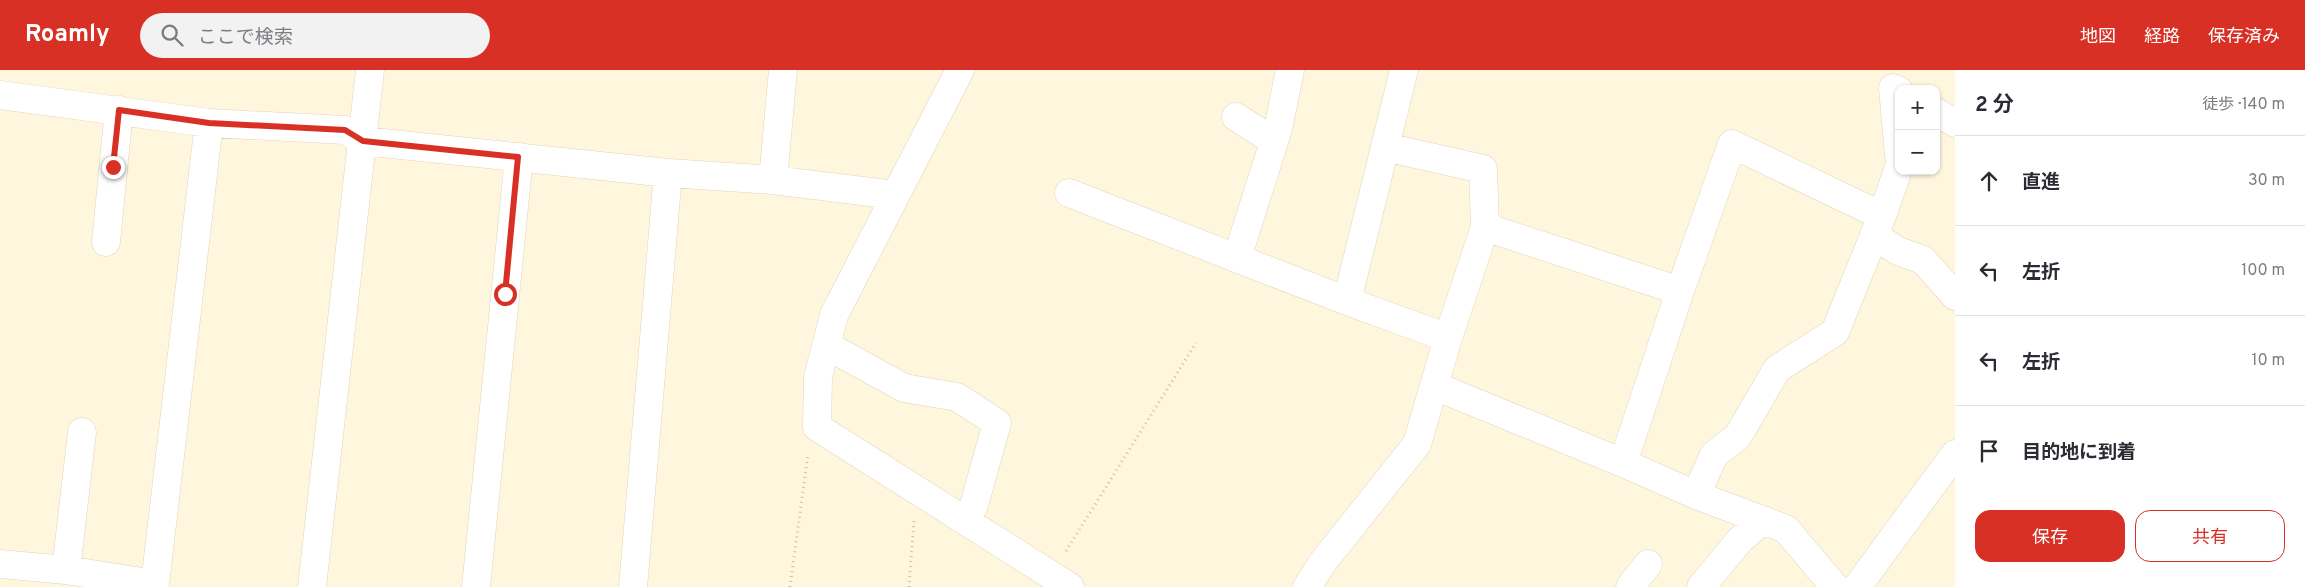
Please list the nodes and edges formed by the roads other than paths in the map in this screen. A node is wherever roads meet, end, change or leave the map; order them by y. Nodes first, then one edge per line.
1 (370, 70) edge
2 (784, 70) edge
3 (960, 70) edge
4 (1290, 70) edge
5 (1404, 70) edge
6 (1892, 83) edge
7 (0, 95) edge
8 (119, 110) junction
9 (1940, 114) edge
10 (1236, 117) dead end
11 (209, 123) junction
12 (1955, 123) edge
13 (1897, 130) edge
14 (363, 141) junction
15 (1274, 141) junction
16 (1385, 147) junction
17 (518, 157) junction
18 (668, 173) junction
19 (1896, 175) edge
20 (773, 180) junction
21 (1069, 193) dead end
22 (895, 195) junction
23 (1878, 226) junction
24 (1485, 227) junction
25 (106, 242) dead end
26 (1237, 258) junction
27 (1680, 291) junction
28 (1955, 296) edge
29 (1347, 301) junction
30 (1448, 338) junction
31 (826, 345) junction
32 (1435, 386) junction
33 (82, 432) dead end
34 (1955, 454) edge
35 (1623, 463) junction
36 (1696, 495) junction
37 (1763, 520) junction
38 (966, 521) junction
39 (0, 564) edge
40 (1648, 564) dead end
41 (66, 570) junction
42 (1044, 578) edge
43 (155, 585) edge
44 (312, 587) edge
45 (476, 587) edge
46 (633, 587) edge
47 (1307, 587) edge
48 (1630, 587) edge
49 (1701, 587) edge
50 (1835, 587) edge
51 (1857, 587) edge

1 - 14 street
2 - 20 street
3 - 22 street
4 - 15 street
5 - 16 street
6 - 13 street
7 - 8 street
8 - 11 street
8 - 25 street
9 - 12 street
10 - 15 street
11 - 14 street
11 - 43 street
14 - 17 street
14 - 44 street
15 - 26 street
16 - 24 street
16 - 29 street
17 - 18 street
17 - 45 street
18 - 20 street
18 - 46 street
19 - 23 street
20 - 22 street
21 - 26 street
22 - 31 street
23 - 27 street
23 - 28 street
23 - 36 street
24 - 27 street
24 - 30 street
26 - 29 street
27 - 35 street
29 - 30 street
30 - 32 street
31 - 38 street
31 - 38 street
32 - 35 street
32 - 47 street
33 - 41 street
34 - 51 street
35 - 36 street
36 - 37 street
37 - 49 street
37 - 50 street
38 - 42 street
39 - 41 street
40 - 48 street
41 - 43 street

